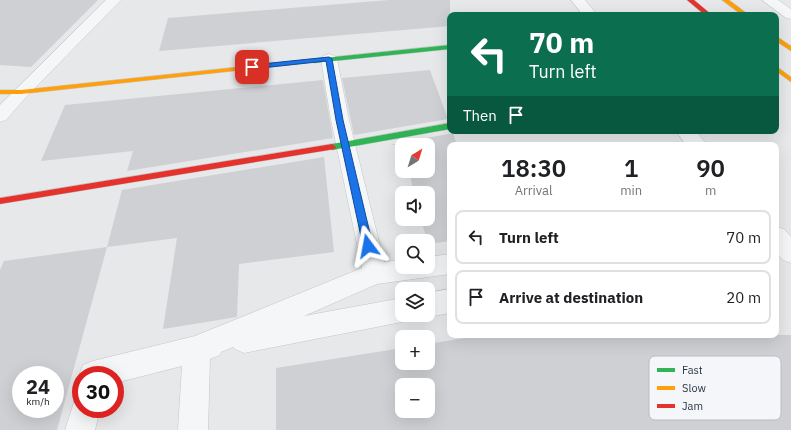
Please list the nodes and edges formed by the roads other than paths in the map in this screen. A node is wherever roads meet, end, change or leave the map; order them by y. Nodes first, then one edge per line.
1 (114, 0) edge
2 (578, 0) edge
3 (690, 0) edge
4 (725, 0) edge
5 (769, 0) edge
6 (588, 12) edge
7 (705, 12) edge
8 (742, 12) edge
9 (791, 15) edge
10 (779, 40) edge
11 (447, 46) edge
12 (791, 49) edge
13 (329, 59) junction
14 (779, 70) edge
15 (791, 80) edge
16 (0, 92) edge
17 (21, 92) junction
18 (0, 116) edge
19 (447, 127) edge
20 (688, 134) edge
21 (694, 142) edge
22 (346, 145) junction
23 (0, 201) edge
24 (779, 239) edge
25 (791, 253) edge
26 (447, 264) edge
27 (375, 274) junction
28 (447, 302) edge
29 (435, 304) edge
30 (395, 311) edge
31 (196, 349) junction
32 (124, 367) edge
33 (83, 418) edge
34 (80, 430) edge
35 (193, 430) edge

1 - 17 street
2 - 6 street
3 - 7 main road
4 - 8 main road
5 - 9 street
10 - 12 main road
11 - 13 main road
13 - 17 main road
13 - 22 street
14 - 15 main road
16 - 17 main road
17 - 18 street
19 - 22 main road
20 - 21 street
22 - 23 main road
22 - 27 street
24 - 25 street
26 - 27 street
27 - 31 street
28 - 29 street
30 - 31 street
31 - 32 street
31 - 35 street
33 - 34 street

